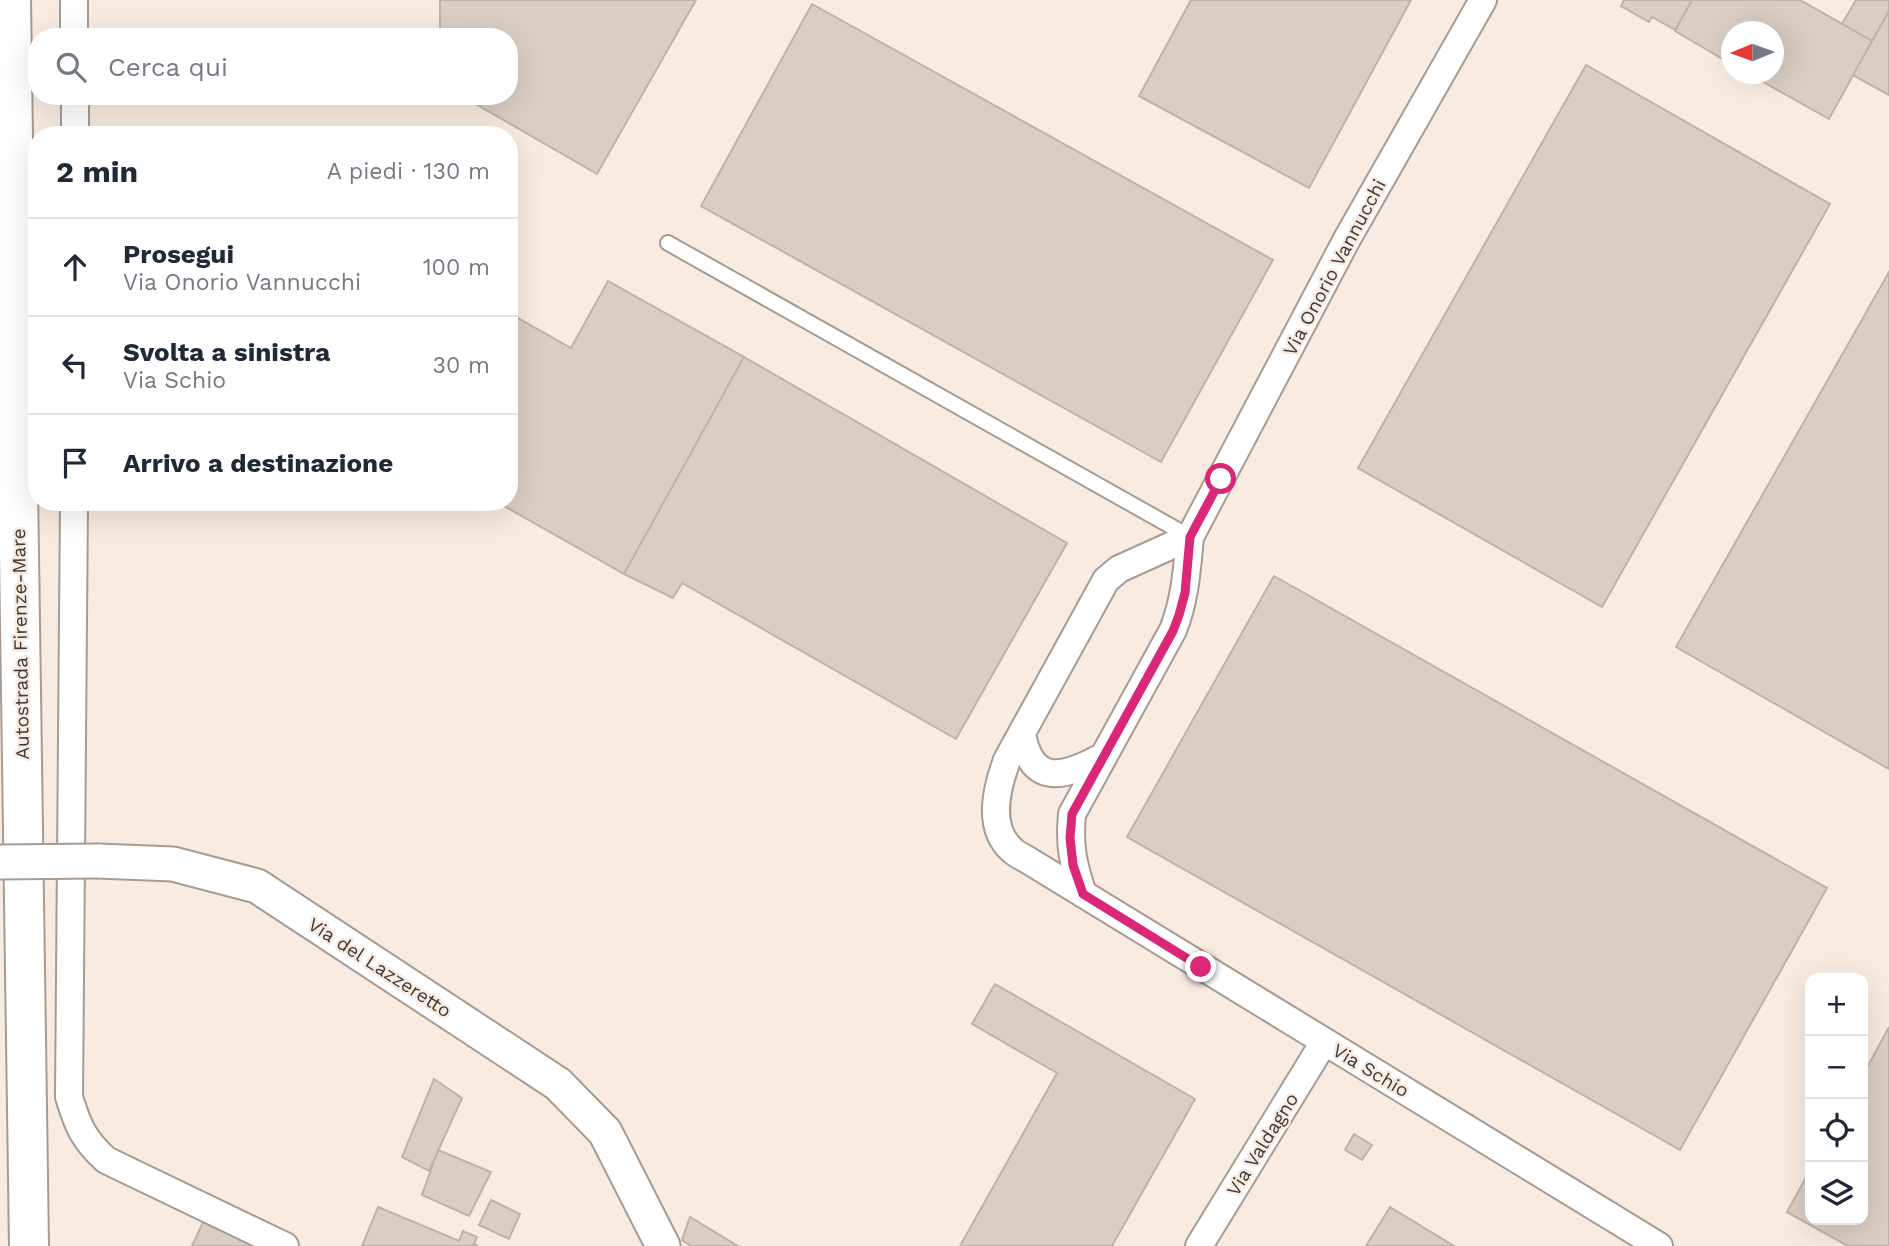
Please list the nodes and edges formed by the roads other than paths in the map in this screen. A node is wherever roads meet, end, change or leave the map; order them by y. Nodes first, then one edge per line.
1 (11, 0) edge
2 (74, 0) edge
3 (1483, 0) edge
4 (74, 28) edge
5 (75, 105) edge
6 (75, 126) edge
7 (668, 243) dead end
8 (74, 511) edge
9 (1190, 537) junction
10 (1022, 734) junction
11 (1104, 757) junction
12 (0, 862) edge
13 (1083, 894) junction
14 (1324, 1042) junction
15 (29, 1246) edge
16 (285, 1246) edge
17 (663, 1246) edge
18 (1199, 1246) edge
19 (1659, 1246) edge

1 - 15 highway, Autostrada Firenze-Mare
2 - 4 street
3 - 9 street, Via Onorio Vannucchi
5 - 6 street
7 - 9 lane
8 - 16 street
9 - 10 street
9 - 11 street, Via Onorio Vannucchi
10 - 11 street
10 - 13 street
11 - 13 street, Via Onorio Vannucchi
12 - 17 street, Via del Lazzeretto, bridge
13 - 14 street, Via Schio
14 - 18 street, Via Valdagno
14 - 19 street, Via Schio

